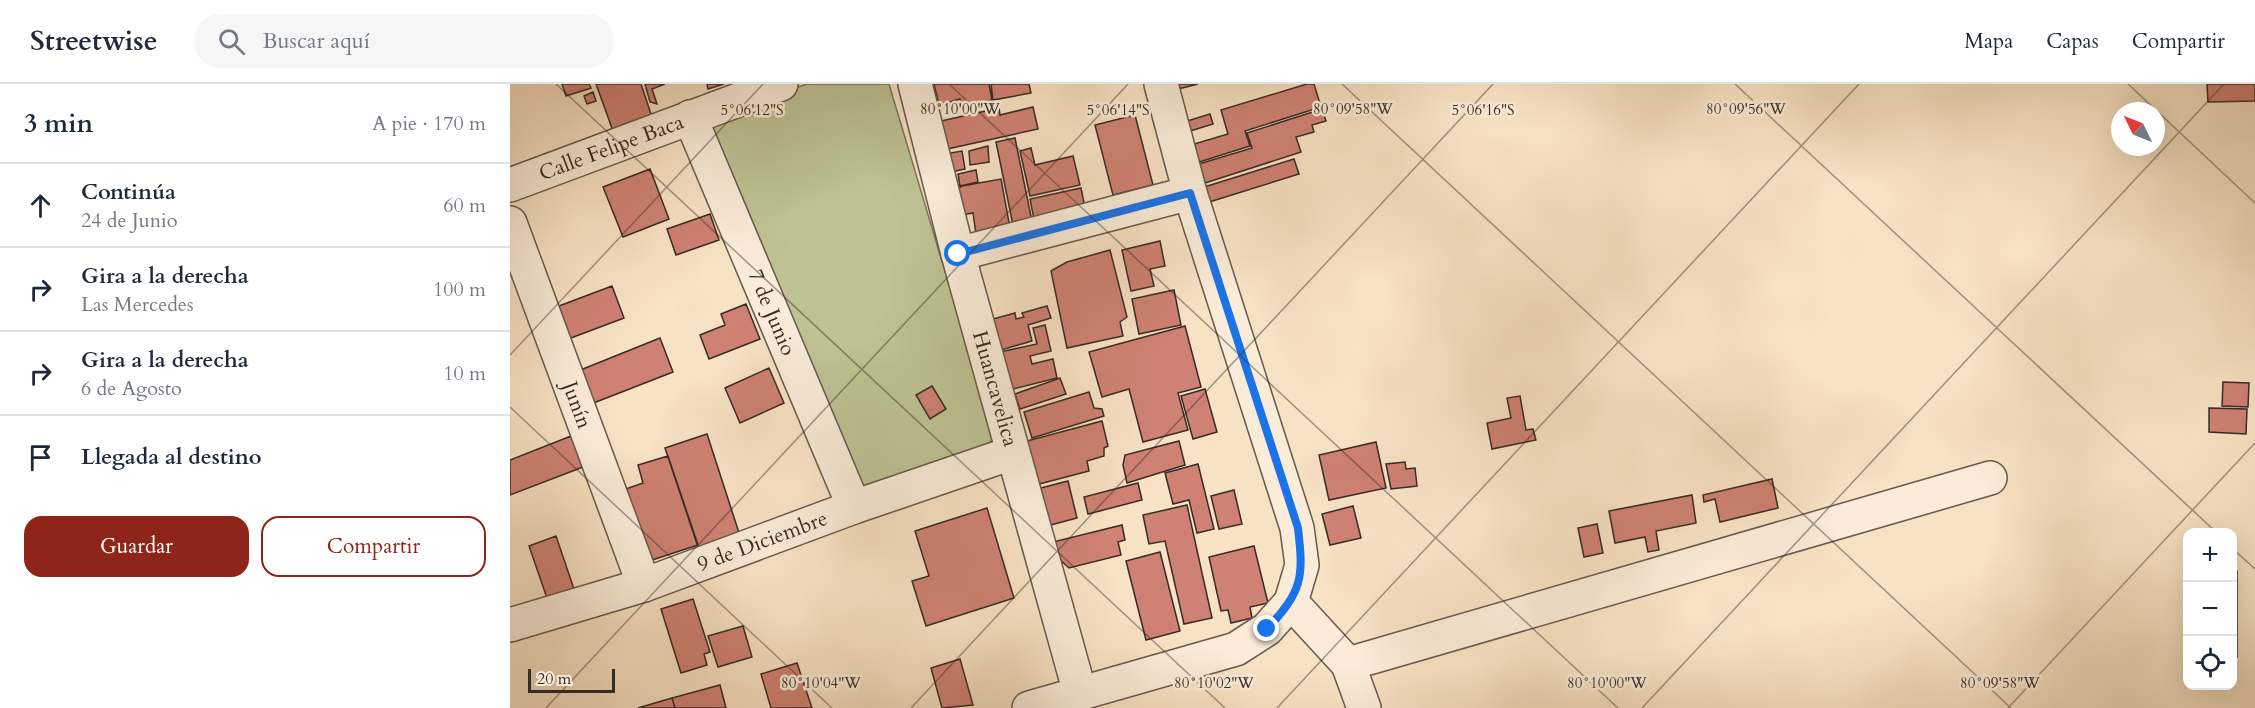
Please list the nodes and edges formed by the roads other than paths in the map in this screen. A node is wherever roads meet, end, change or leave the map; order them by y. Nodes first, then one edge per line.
1 (781, 84) edge
2 (915, 84) edge
3 (1161, 84) edge
4 (690, 117) junction
5 (510, 185) edge
6 (1190, 193) junction
7 (510, 223) edge
8 (958, 254) junction
9 (1012, 453) junction
10 (1990, 478) dead end
11 (854, 507) junction
12 (644, 585) junction
13 (1291, 602) junction
14 (510, 625) edge
15 (1348, 664) junction
16 (1080, 693) junction
17 (1029, 708) edge
18 (1364, 708) edge

1 - 4 street, Calle Felipe Baca
2 - 8 street, Huancavelica
3 - 6 street
4 - 5 street, Calle Felipe Baca
4 - 11 street, 7 de Junio
6 - 8 street
6 - 13 street
7 - 12 street, Junín
8 - 9 street, Huancavelica
9 - 11 street, 9 de Diciembre
9 - 16 street, Huancavelica
10 - 15 street
11 - 12 street, 9 de Diciembre
12 - 14 street, 9 de Diciembre
13 - 15 street
13 - 16 street
15 - 18 street
16 - 17 street

